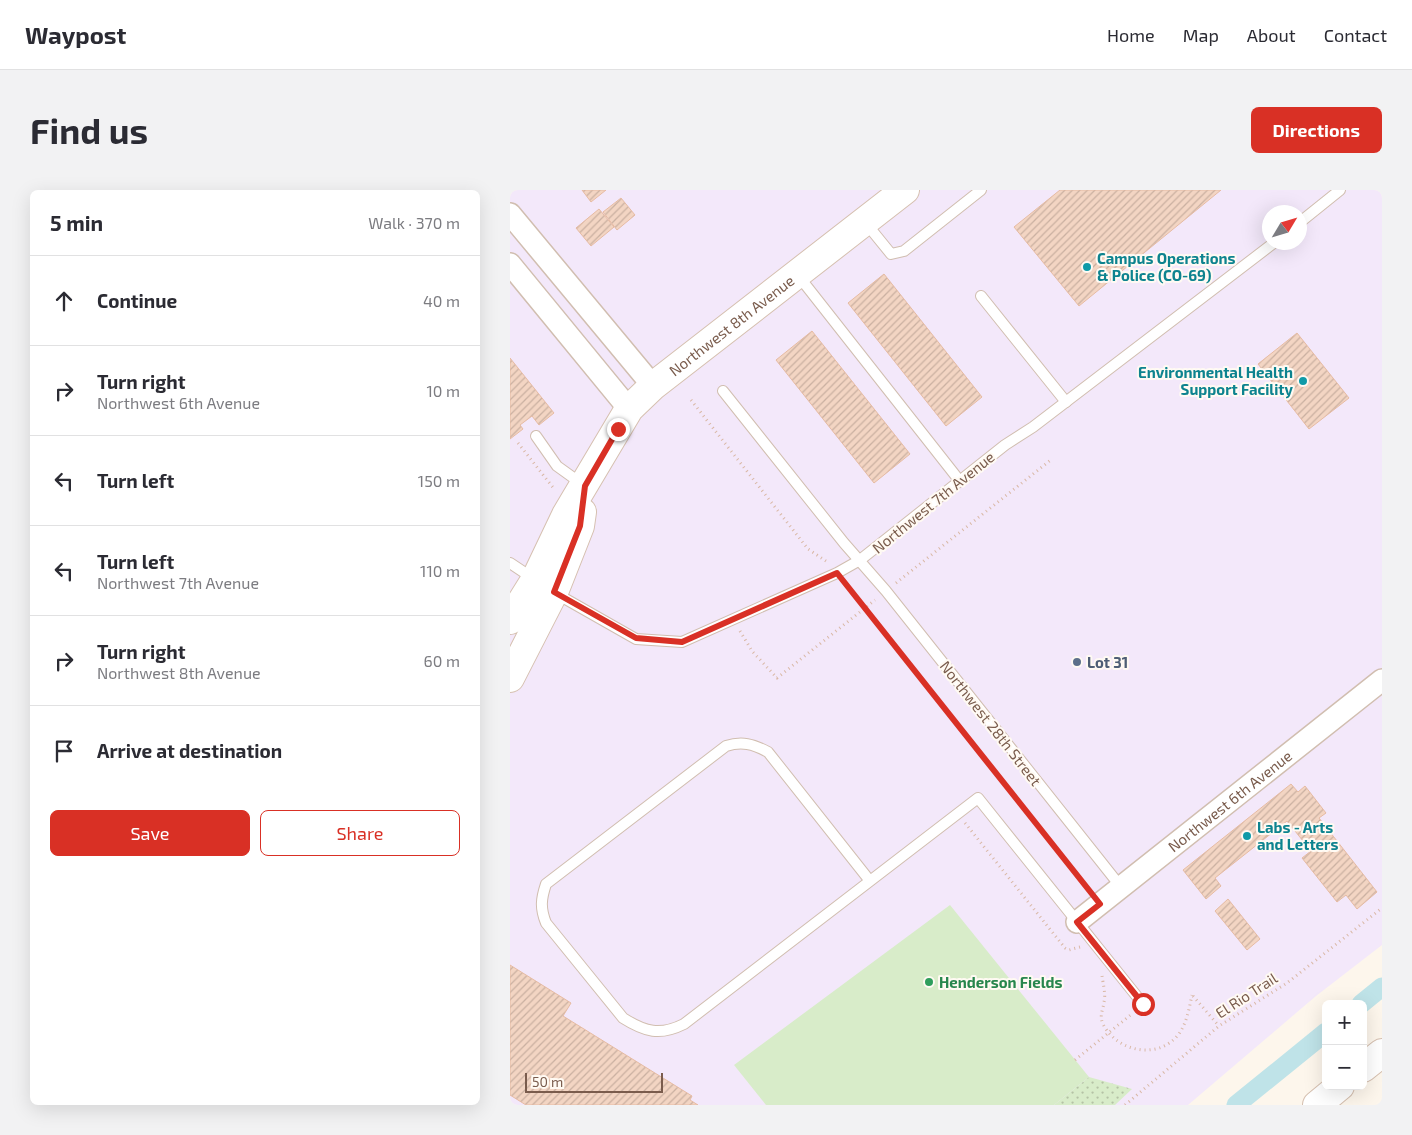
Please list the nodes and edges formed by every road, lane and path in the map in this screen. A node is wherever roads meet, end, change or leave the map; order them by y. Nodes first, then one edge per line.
1 (904, 190) edge
2 (981, 190) edge
3 (1340, 190) edge
4 (510, 214) edge
5 (1307, 217) edge
6 (864, 221) junction
7 (1265, 250) edge
8 (510, 264) edge
9 (796, 273) junction
10 (981, 296) dead end
11 (653, 386) junction
12 (723, 391) dead end
13 (691, 400) dead end
14 (1066, 402) junction
15 (629, 409) junction
16 (536, 436) dead end
17 (518, 443) dead end
18 (959, 480) junction
19 (585, 486) junction
20 (558, 494) dead end
21 (860, 560) junction
22 (510, 563) edge
23 (837, 573) junction
24 (544, 586) junction
25 (510, 620) edge
26 (510, 678) edge
27 (1382, 680) edge
28 (964, 823) dead end
29 (870, 881) junction
30 (1121, 887) junction
31 (1100, 904) junction
32 (1382, 908) edge
33 (1077, 922) junction
34 (1081, 947) dead end
35 (1192, 995) dead end
36 (1143, 1004) joint
37 (1218, 1026) junction
38 (1382, 1053) edge
39 (1075, 1060) dead end
40 (1367, 1065) edge
41 (1335, 1090) edge
42 (1125, 1105) edge
43 (1317, 1105) edge

1 - 6 street, Northwest 8th Avenue
2 - 6 lane
3 - 5 lane
4 - 11 street
6 - 9 street, Northwest 8th Avenue
7 - 14 lane, Northwest 7th Avenue
8 - 15 street
9 - 11 street, Northwest 8th Avenue
9 - 18 lane
10 - 14 lane
11 - 15 street, Northwest 8th Avenue
12 - 21 lane, Northwest 28th Street
13 - 23 path
14 - 18 lane, Northwest 7th Avenue
15 - 19 street, Northwest 8th Avenue
16 - 19 lane
17 - 20 path
18 - 21 lane, Northwest 7th Avenue
19 - 24 street, Northwest 8th Avenue
21 - 23 lane, Northwest 7th Avenue
21 - 30 lane, Northwest 28th Street
22 - 24 lane, Northwest 7th Avenue
23 - 24 lane, Northwest 7th Avenue
23 - 31 path
24 - 25 street, Northwest 8th Avenue
24 - 26 street, Northwest 8th Avenue
27 - 30 street, Northwest 6th Avenue
28 - 34 path
29 - 29 lane
29 - 33 lane
30 - 31 street, Northwest 6th Avenue
31 - 33 street, Northwest 6th Avenue
32 - 37 path, El Rio Trail
33 - 36 lane
35 - 37 path
36 - 39 path
37 - 42 path, El Rio Trail
38 - 40 street
41 - 43 street

